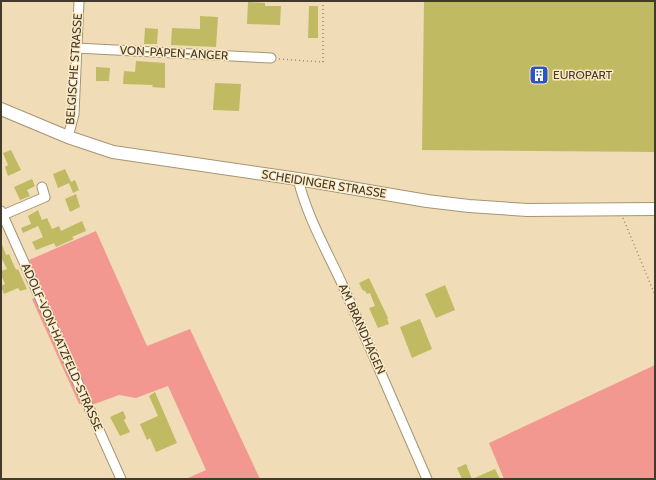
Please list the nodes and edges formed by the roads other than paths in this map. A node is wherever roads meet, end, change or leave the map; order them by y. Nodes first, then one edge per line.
1 (79, 1) edge
2 (76, 48) junction
3 (271, 58) road end
4 (1, 109) edge
5 (68, 138) junction
6 (298, 179) junction
7 (42, 187) dead end
8 (655, 209) edge
9 (2, 213) edge
10 (121, 479) edge
11 (427, 479) edge

1 - 2 street, BELGISCHE STRASSE
2 - 3 street, VON-PAPEN-ANGER
2 - 5 street, BELGISCHE STRASSE
4 - 5 main road, SCHEIDINGER STRASSE
5 - 6 main road, SCHEIDINGER STRASSE
6 - 8 main road, SCHEIDINGER STRASSE
6 - 11 street, AM BRANDHAGEN
7 - 9 street, ADOLF-VON-HATZFELD-STRASSE
9 - 10 street, ADOLF-VON-HATZFELD-STRASSE

